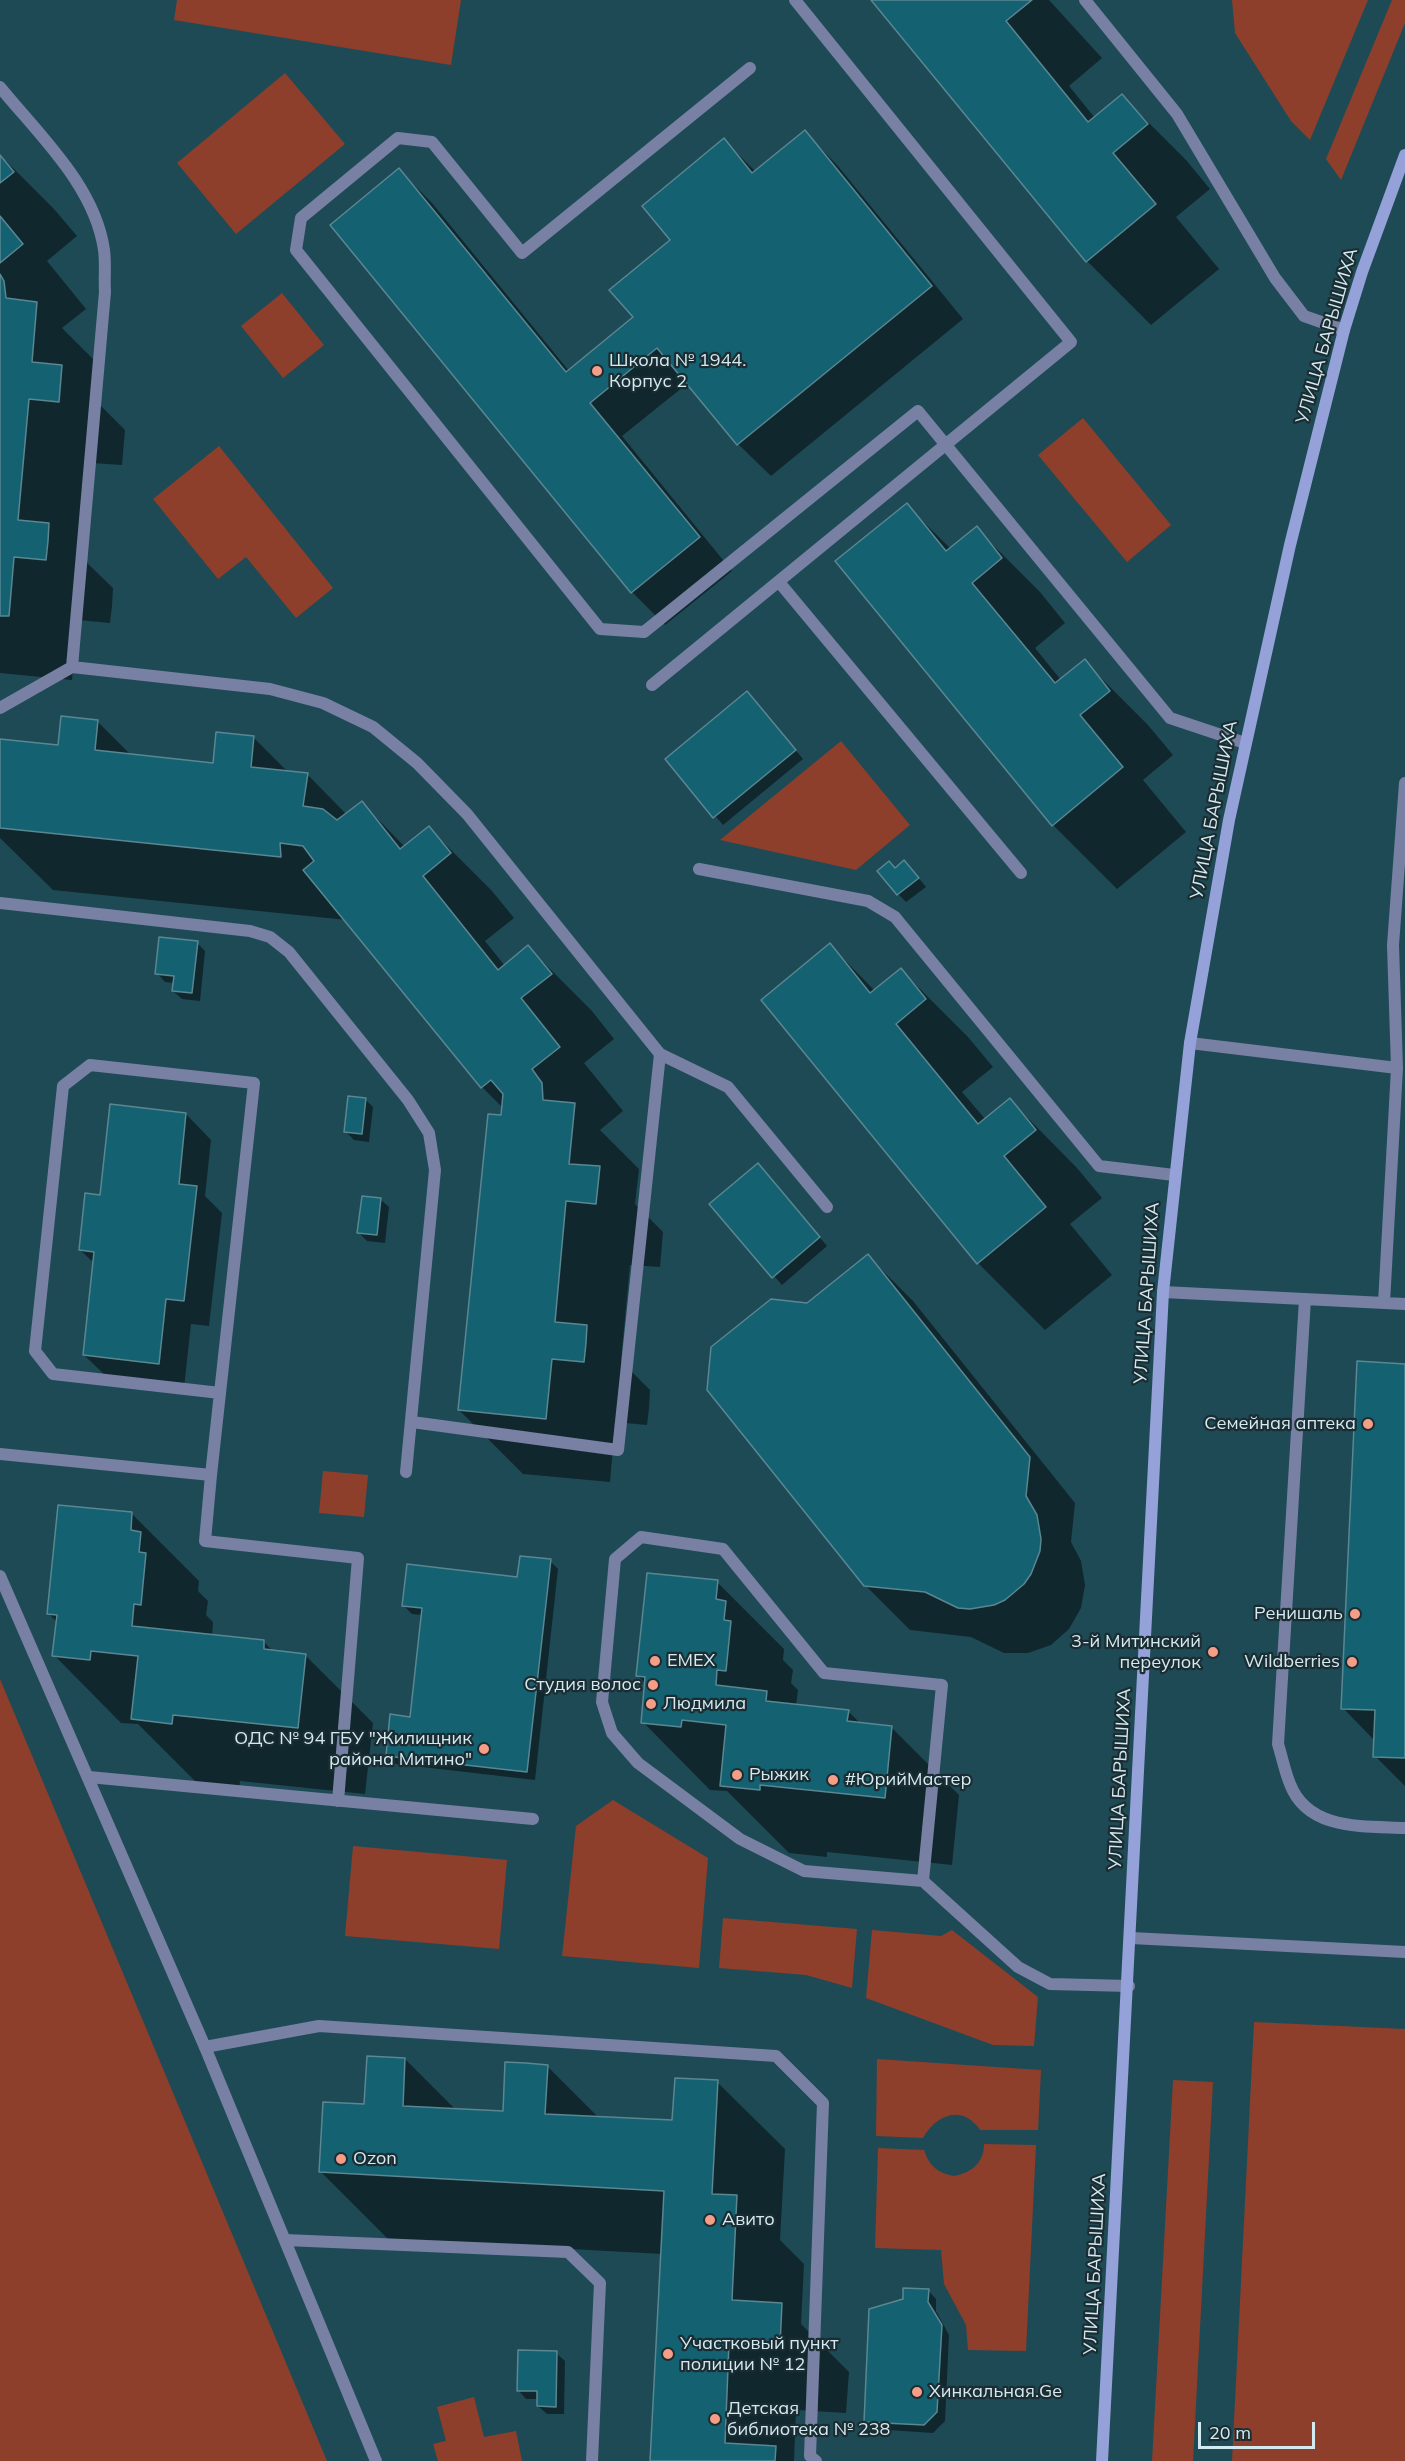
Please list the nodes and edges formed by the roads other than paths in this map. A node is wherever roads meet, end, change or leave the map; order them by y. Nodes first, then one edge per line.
1 (795, 0) edge
2 (1085, 0) edge
3 (750, 68) dead end
4 (0, 87) edge
5 (1405, 155) edge
6 (1401, 178) edge
7 (1344, 330) junction
8 (945, 446) junction
9 (779, 582) junction
10 (72, 667) junction
11 (652, 685) dead end
12 (0, 708) edge
13 (1245, 743) junction
14 (1405, 783) edge
15 (699, 869) dead end
16 (1021, 873) dead end
17 (0, 903) edge
18 (1190, 1043) junction
19 (660, 1054) junction
20 (1397, 1068) junction
21 (1174, 1175) junction
22 (827, 1207) dead end
23 (1163, 1292) junction
24 (1305, 1299) junction
25 (1384, 1303) junction
26 (1405, 1304) edge
27 (220, 1393) junction
28 (412, 1422) junction
29 (0, 1454) edge
30 (406, 1472) dead end
31 (211, 1474) junction
32 (0, 1576) edge
33 (89, 1777) junction
34 (339, 1801) junction
35 (533, 1820) dead end
36 (1405, 1828) edge
37 (923, 1881) junction
38 (1131, 1938) junction
39 (1405, 1952) edge
40 (1129, 1986) junction
41 (205, 2047) junction
42 (285, 2240) junction
43 (376, 2461) edge
44 (592, 2461) edge
45 (816, 2461) edge
46 (1102, 2461) edge

1 - 8 street
2 - 7 street
3 - 8 street
4 - 10 street
5 - 6 main road, УЛИЦА БАРЫШИХА
6 - 7 main road, УЛИЦА БАРЫШИХА
7 - 13 main road, УЛИЦА БАРЫШИХА
8 - 9 street
8 - 13 street
9 - 11 street
9 - 16 street
10 - 12 street
10 - 19 street
13 - 18 main road, УЛИЦА БАРЫШИХА
14 - 20 street
15 - 21 street
17 - 28 street
18 - 20 street
18 - 21 main road, УЛИЦА БАРЫШИХА
19 - 22 street
19 - 28 street
20 - 25 street
21 - 23 main road, УЛИЦА БАРЫШИХА
23 - 24 street
23 - 38 main road, УЛИЦА БАРЫШИХА
24 - 25 street
24 - 36 street
25 - 26 street
27 - 27 street
27 - 31 street
28 - 30 street
29 - 31 street
31 - 34 street
32 - 33 street
33 - 34 street
33 - 41 street
34 - 35 street
37 - 37 street
37 - 40 street
38 - 39 street
38 - 40 main road, УЛИЦА БАРЫШИХА
40 - 46 main road, УЛИЦА БАРЫШИХА
41 - 42 street
41 - 45 street
42 - 43 street
42 - 44 street

